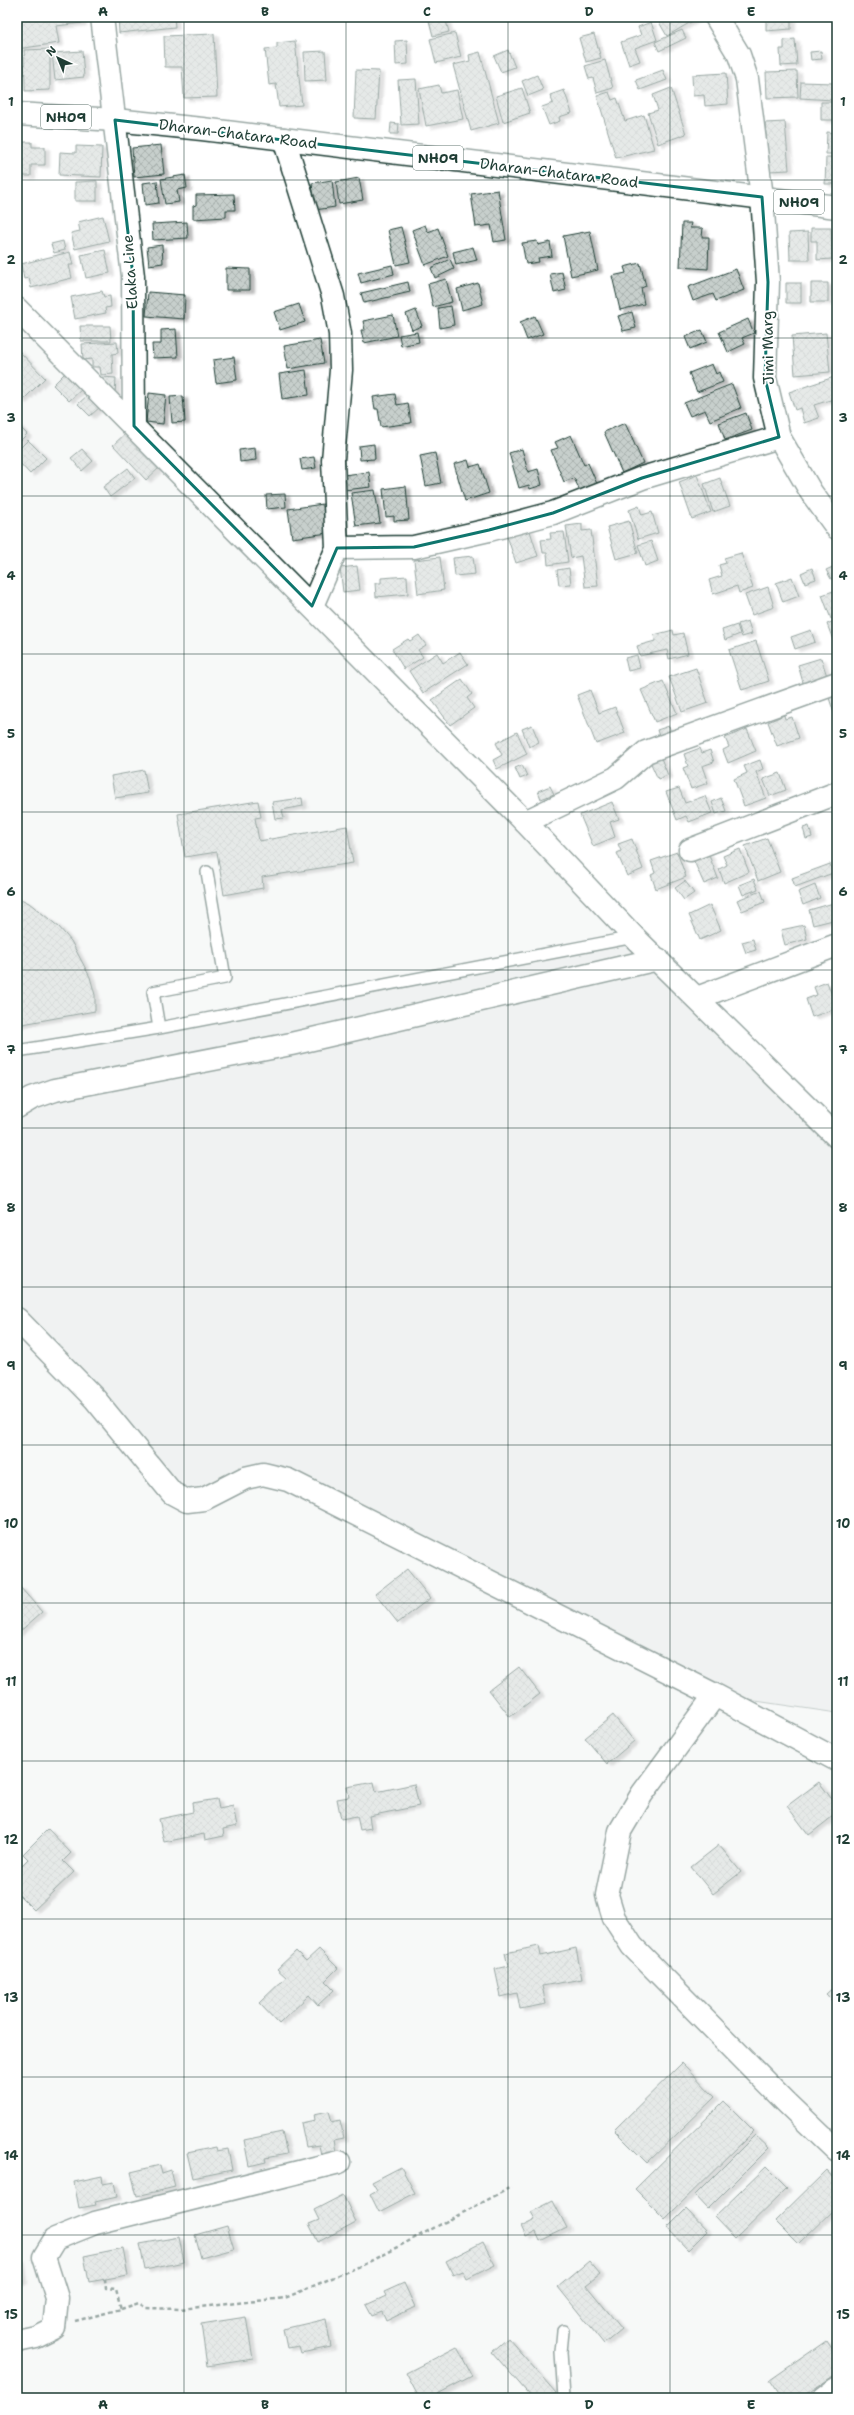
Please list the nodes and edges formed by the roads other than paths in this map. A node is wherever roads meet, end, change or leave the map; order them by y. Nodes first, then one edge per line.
1 (102, 17) edge
2 (716, 17) edge
3 (17, 114) edge
4 (115, 120) junction
5 (284, 139) junction
6 (762, 197) junction
7 (837, 207) edge
8 (17, 309) edge
9 (134, 426) junction
10 (779, 437) junction
11 (837, 528) edge
12 (337, 548) junction
13 (312, 606) junction
14 (837, 683) edge
15 (837, 793) edge
16 (525, 822) junction
17 (690, 850) dead end
18 (207, 872) dead end
19 (634, 937) junction
20 (837, 945) edge
21 (658, 959) junction
22 (697, 998) junction
23 (159, 1028) junction
24 (17, 1051) edge
25 (17, 1107) edge
26 (837, 1137) edge
27 (17, 1319) edge
28 (715, 1695) junction
29 (837, 1760) edge
30 (837, 2151) edge
31 (339, 2162) dead end
32 (563, 2331) dead end
33 (17, 2341) edge
34 (837, 2388) edge
35 (564, 2398) edge
36 (824, 2398) edge

1 - 4 street, Elaka Line
2 - 6 street, Jimi Marg
3 - 4 street, NH09
4 - 5 street, Dharan-Chatara Road / NH09
4 - 9 street, Elaka Line
5 - 6 street, Dharan-Chatara Road / NH09
5 - 12 street
6 - 7 street, Dharan-Chatara Road / NH09
6 - 10 street, Jimi Marg
8 - 9 street
9 - 13 street
10 - 11 street, Jimi Marg
10 - 12 street
12 - 13 street
13 - 16 street
14 - 16 street
15 - 17 street
16 - 19 street
18 - 23 lane
19 - 21 street
19 - 23 lane
20 - 22 street
21 - 22 street
21 - 25 street
22 - 26 street
23 - 24 lane
27 - 28 street
28 - 29 street
28 - 30 street
31 - 33 street
32 - 35 lane
34 - 36 street

